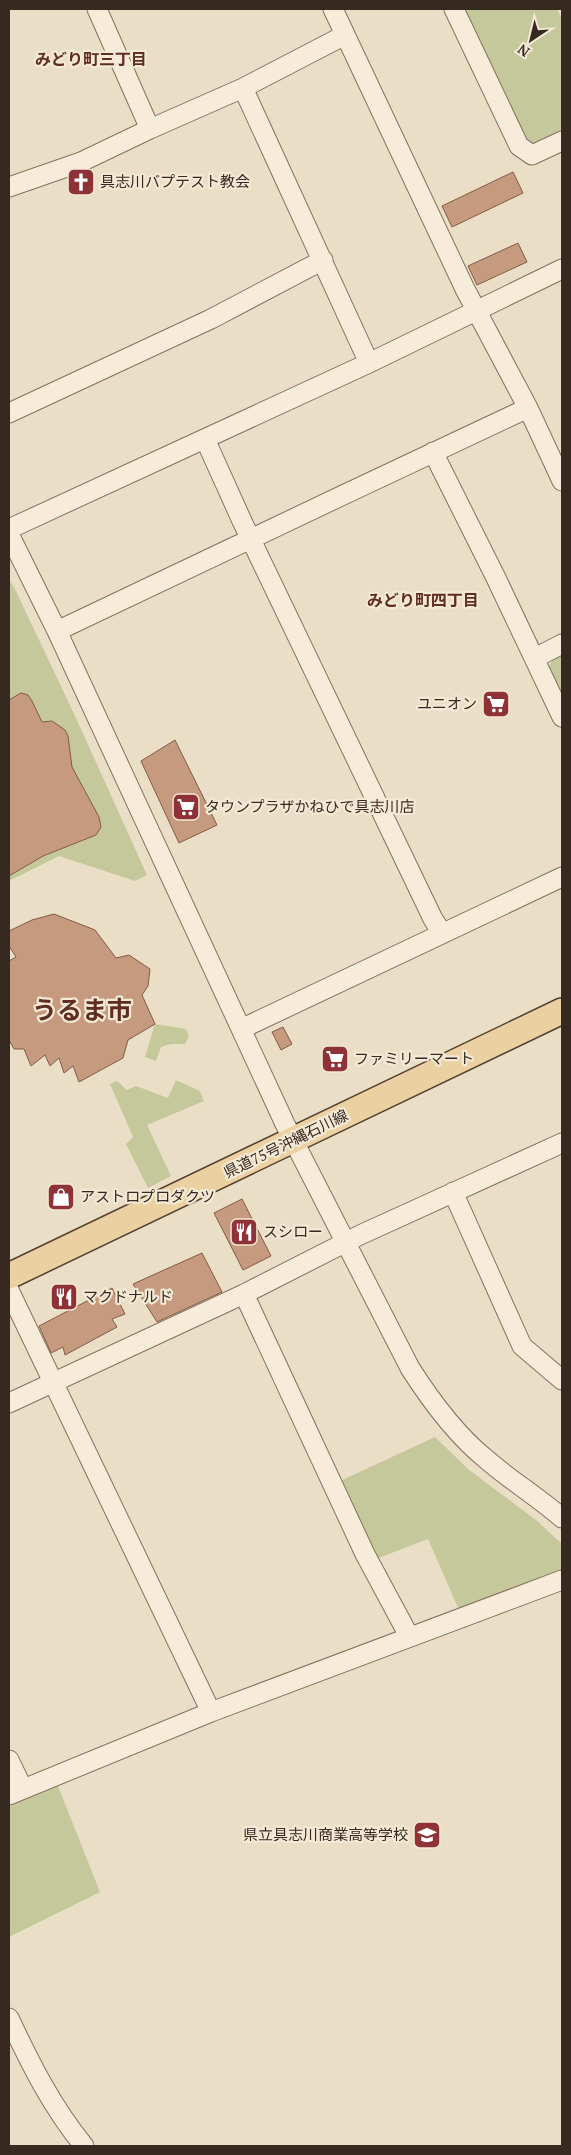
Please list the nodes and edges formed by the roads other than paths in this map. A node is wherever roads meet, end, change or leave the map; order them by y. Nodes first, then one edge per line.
1 (97, 9) edge
2 (333, 9) edge
3 (454, 9) edge
4 (345, 35) junction
5 (242, 88) junction
6 (150, 129) junction
7 (562, 141) edge
8 (9, 188) edge
9 (323, 260) junction
10 (562, 269) edge
11 (477, 312) junction
12 (369, 362) junction
13 (528, 408) junction
14 (9, 413) edge
15 (205, 439) junction
16 (433, 452) junction
17 (562, 481) edge
18 (9, 529) edge
19 (9, 534) edge
20 (250, 537) junction
21 (56, 630) junction
22 (562, 644) edge
23 (535, 658) junction
24 (562, 717) edge
25 (562, 876) edge
26 (442, 933) junction
27 (562, 1011) edge
28 (241, 1029) junction
29 (294, 1140) junction
30 (562, 1143) edge
31 (453, 1192) junction
32 (346, 1244) junction
33 (9, 1276) edge
34 (9, 1290) edge
35 (244, 1294) junction
36 (562, 1380) edge
37 (54, 1381) junction
38 (9, 1403) edge
39 (562, 1518) edge
40 (562, 1580) edge
41 (409, 1636) junction
42 (211, 1712) junction
43 (9, 1760) edge
44 (16, 1792) edge
45 (9, 2018) edge
46 (84, 2146) edge

1 - 6 street
2 - 4 street
3 - 7 street
4 - 5 street
4 - 11 street
5 - 6 street
5 - 9 street
6 - 8 street
9 - 12 street
9 - 14 street
10 - 11 street
11 - 12 street
11 - 13 street
12 - 15 street
13 - 16 street
13 - 17 street
15 - 18 street
15 - 20 street
16 - 20 street
16 - 23 street
19 - 21 street
20 - 21 street
20 - 26 street
21 - 28 street
22 - 23 street
23 - 24 street
25 - 26 street
26 - 28 street
27 - 29 main road, 県道75号沖縄石川線
28 - 29 street
29 - 32 street
29 - 33 main road, 県道75号沖縄石川線
30 - 31 street
31 - 32 street
31 - 36 street
32 - 35 street
32 - 39 street
34 - 37 street
35 - 37 street
35 - 41 street
37 - 38 street
37 - 42 street
40 - 41 street
41 - 42 street
42 - 44 street
43 - 44 street
45 - 46 street

